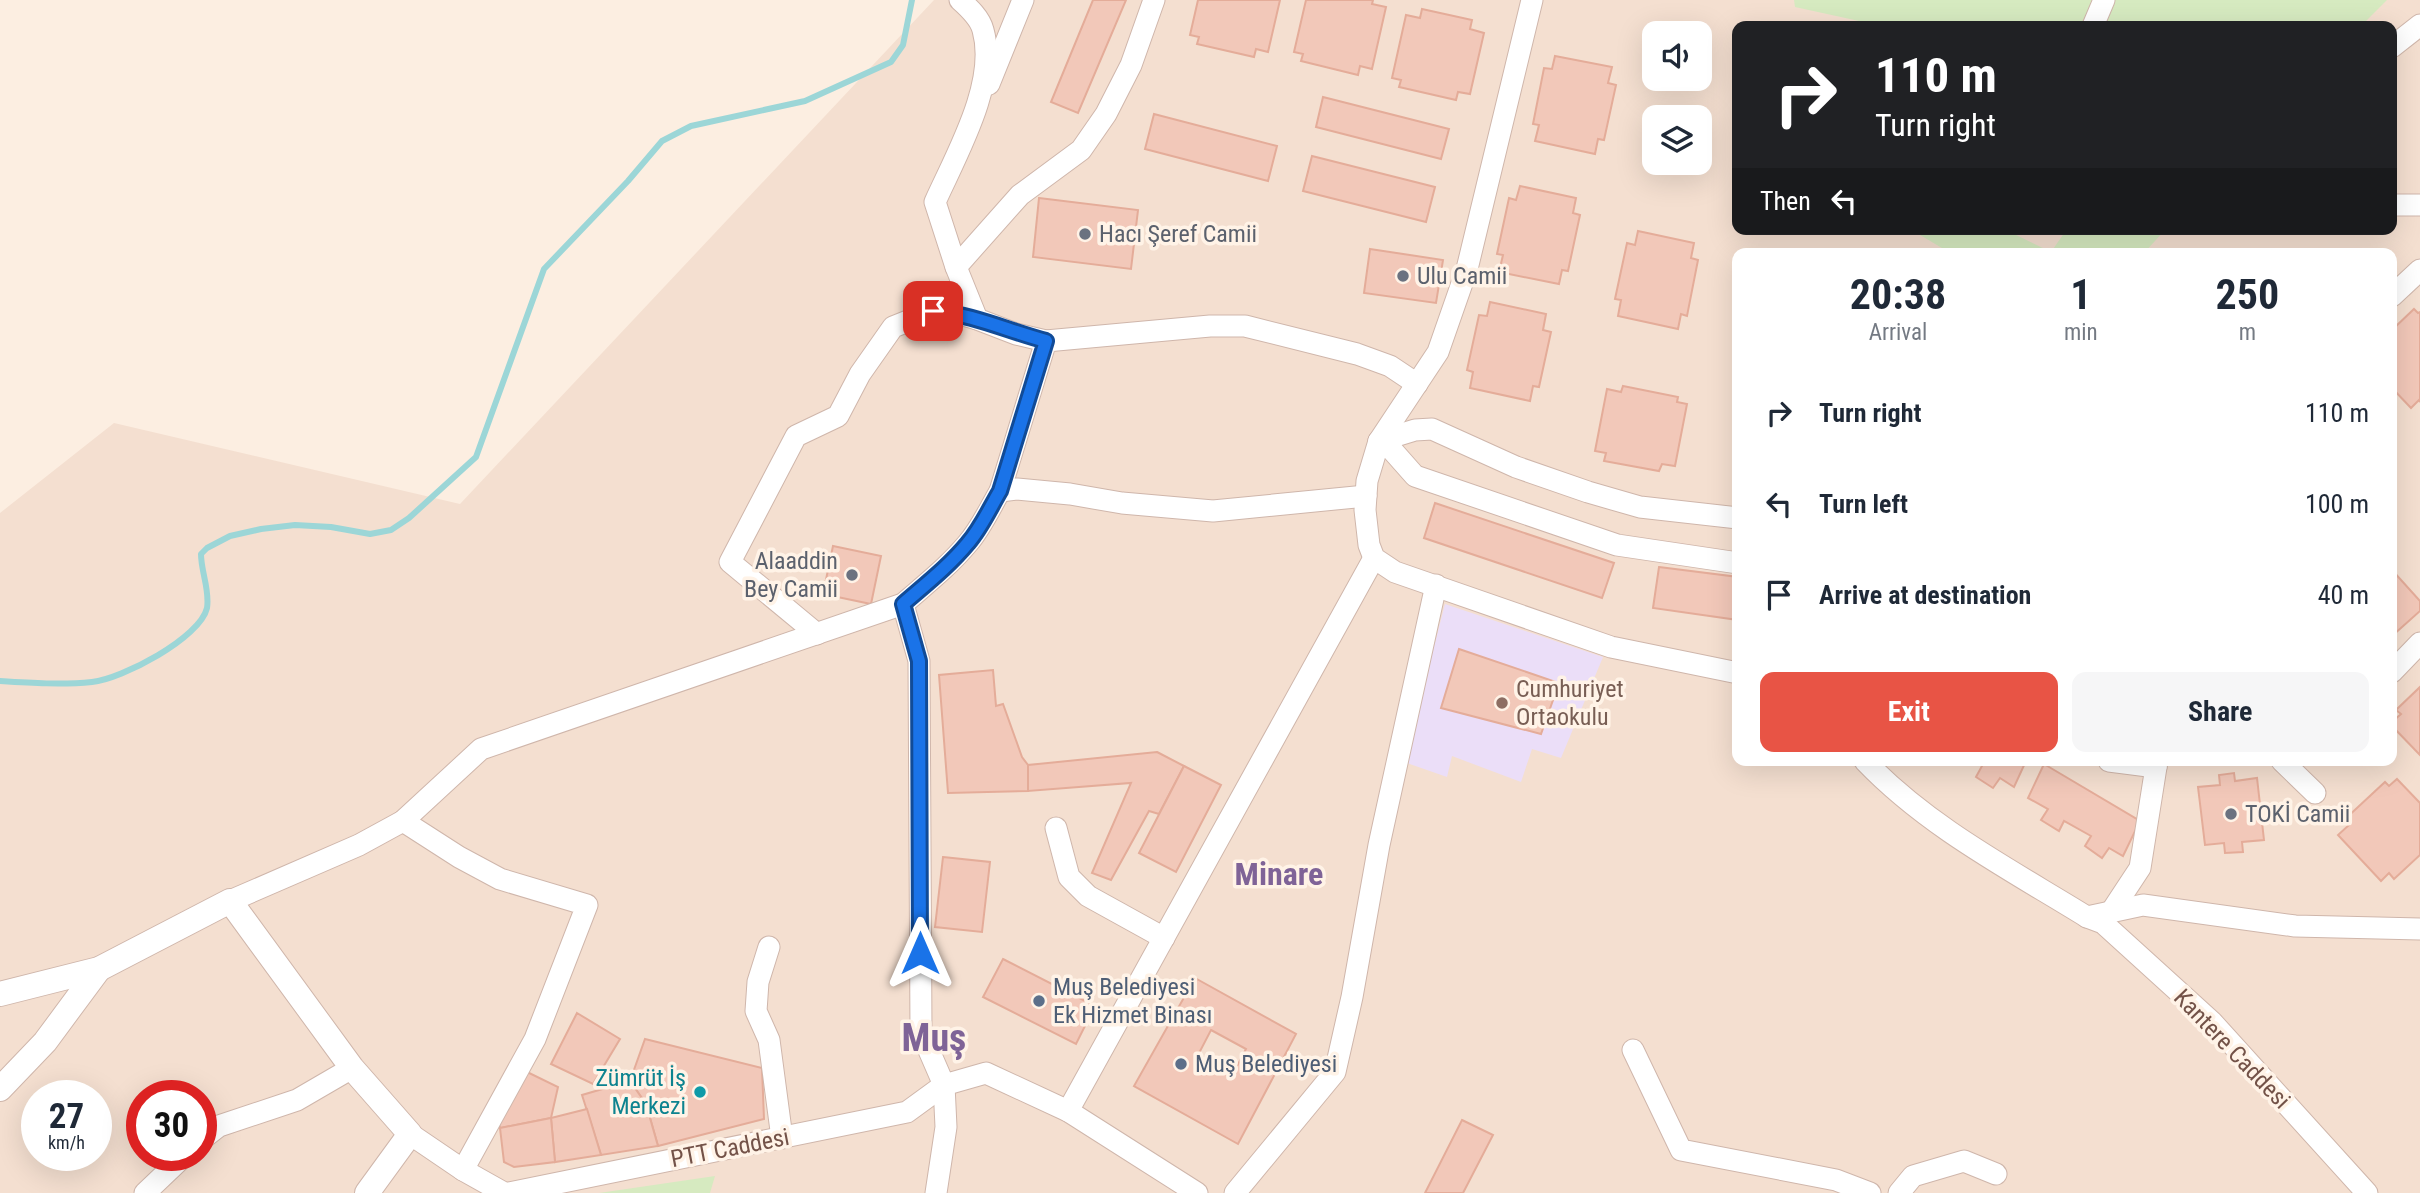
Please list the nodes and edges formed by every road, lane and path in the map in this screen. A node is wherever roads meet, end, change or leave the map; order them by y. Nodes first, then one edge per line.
1 (960, 0) edge
2 (1023, 0) edge
3 (1154, 0) edge
4 (1532, 0) edge
5 (2104, 0) edge
6 (2095, 21) edge
7 (2420, 25) edge
8 (2397, 43) edge
9 (973, 118) junction
10 (2397, 205) edge
11 (2420, 205) edge
12 (956, 267) junction
13 (977, 319) junction
14 (1046, 341) junction
15 (1417, 384) junction
16 (1379, 441) junction
17 (1000, 491) junction
18 (1366, 496) junction
19 (1732, 517) edge
20 (1374, 558) junction
21 (1732, 562) edge
22 (1436, 585) junction
23 (903, 604) junction
24 (817, 634) junction
25 (2420, 643) edge
26 (2397, 667) edge
27 (1732, 672) edge
28 (1870, 766) edge
29 (2156, 766) edge
30 (2295, 766) edge
31 (2315, 793) dead end
32 (403, 821) junction
33 (1056, 828) dead end
34 (230, 901) junction
35 (2110, 912) junction
36 (2087, 917) junction
37 (2420, 929) edge
38 (1164, 938) junction
39 (769, 947) dead end
40 (99, 969) junction
41 (0, 994) edge
42 (1633, 1050) dead end
43 (352, 1068) junction
44 (944, 1085) junction
45 (0, 1089) edge
46 (1068, 1111) junction
47 (217, 1128) edge
48 (410, 1134) junction
49 (782, 1138) junction
50 (463, 1170) junction
51 (168, 1171) edge
52 (1996, 1174) dead end
53 (145, 1193) edge
54 (367, 1193) edge
55 (506, 1193) edge
56 (936, 1193) edge
57 (1197, 1193) edge
58 (1235, 1193) edge
59 (1870, 1193) edge
60 (1899, 1193) edge
61 (2367, 1193) edge

1 - 9 street
2 - 9 street
3 - 12 street
4 - 15 street
5 - 6 street
7 - 8 street
9 - 12 street
10 - 11 street
12 - 13 street
13 - 14 street
13 - 24 street
14 - 15 street
14 - 17 street
15 - 16 street
16 - 18 street
16 - 19 street
16 - 21 street
17 - 18 street
17 - 23 street
18 - 20 street
20 - 22 street
20 - 38 street
22 - 27 street
22 - 58 street
23 - 24 street
23 - 44 street
24 - 32 street
25 - 26 street
28 - 36 street, Kantere Caddesi
29 - 35 street
30 - 31 street
32 - 34 street
32 - 50 street
33 - 38 street
34 - 40 street
34 - 43 street
35 - 36 street
35 - 37 street
36 - 61 street, Kantere Caddesi
38 - 46 street
39 - 49 street
40 - 41 street
40 - 45 street
42 - 59 street
43 - 47 street
43 - 48 street
44 - 46 street
44 - 49 street, PTT Caddesi
44 - 56 street
46 - 57 street
48 - 50 street
48 - 54 street
49 - 55 street, PTT Caddesi
50 - 55 street
51 - 53 street
52 - 60 street

